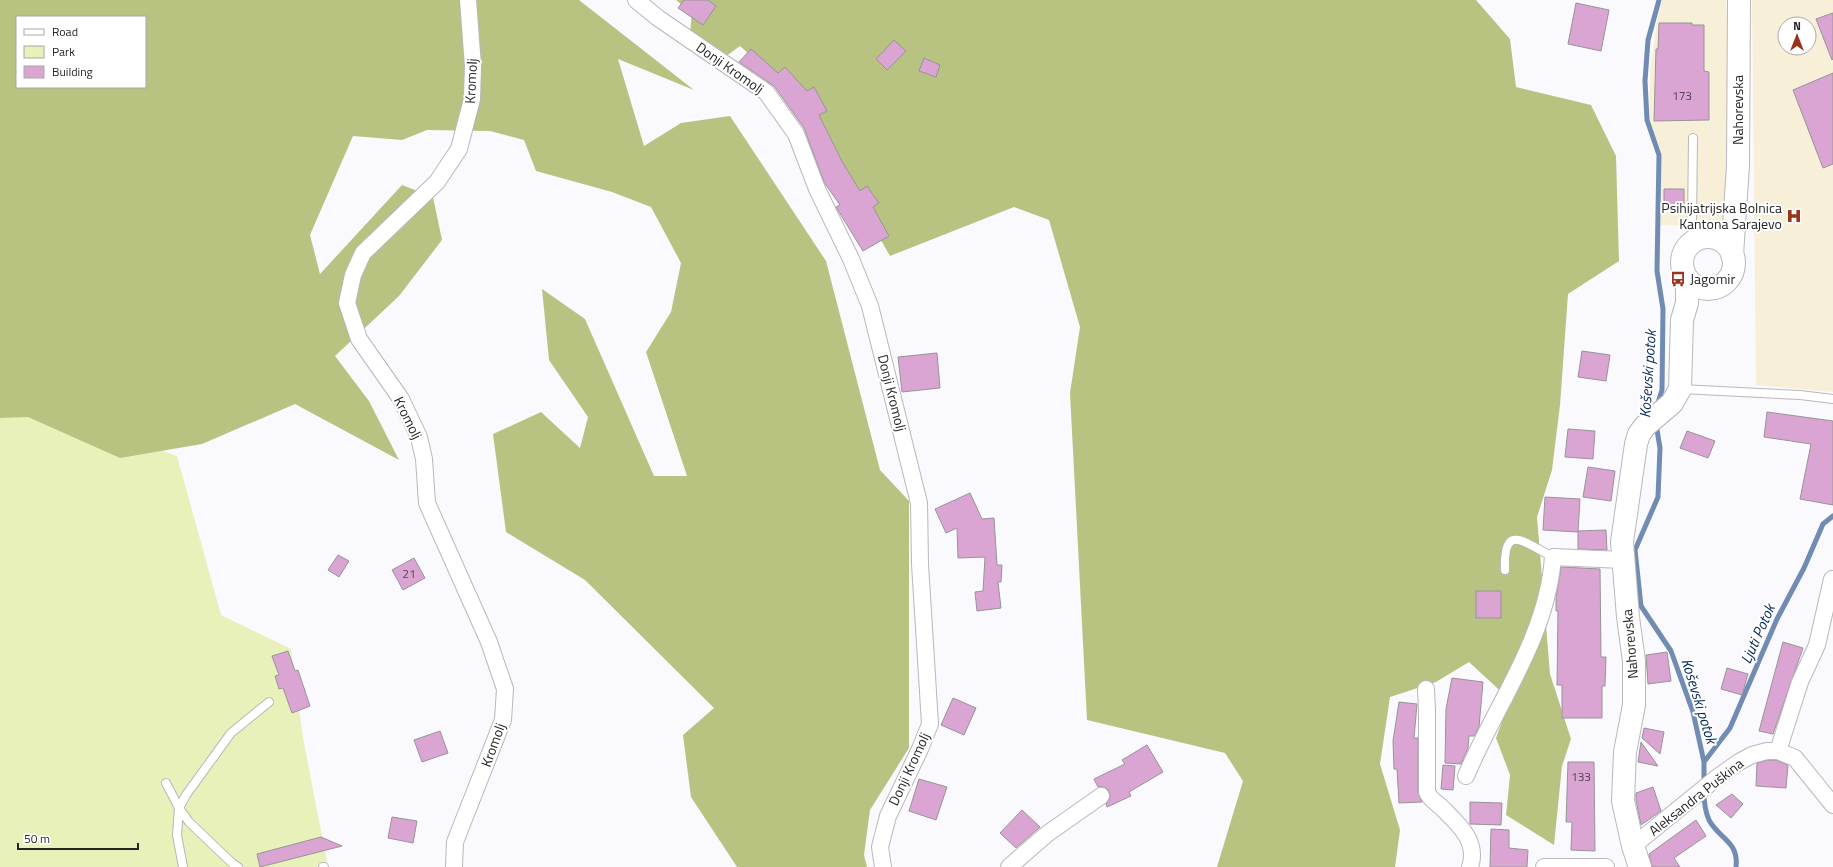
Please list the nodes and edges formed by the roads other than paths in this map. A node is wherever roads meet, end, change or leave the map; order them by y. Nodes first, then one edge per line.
1 (468, 0) edge
2 (636, 0) edge
3 (1739, 0) edge
4 (1693, 138) dead end
5 (1735, 220) junction
6 (1704, 240) junction
7 (1732, 255) junction
8 (1684, 272) junction
9 (1710, 289) junction
10 (1686, 303) junction
11 (1680, 389) junction
12 (1833, 399) edge
13 (1553, 557) junction
14 (1623, 560) junction
15 (1505, 570) dead end
16 (1832, 579) edge
17 (1426, 689) dead end
18 (270, 702) dead end
19 (1778, 751) junction
20 (1466, 776) dead end
21 (166, 783) dead end
22 (1101, 796) dead end
23 (1833, 805) edge
24 (179, 808) junction
25 (1633, 846) junction
26 (183, 867) edge
27 (238, 867) edge
28 (454, 867) edge
29 (883, 867) edge
30 (1009, 867) edge
31 (1470, 867) edge
32 (1544, 867) edge
33 (1606, 867) edge
34 (1640, 867) edge

1 - 28 street, Kromolj
2 - 29 street, Donji Kromolj
3 - 5 street, Nahorevska
4 - 6 lane
5 - 6 street
5 - 7 street, Nahorevska
6 - 7 street
6 - 8 street
7 - 9 street
8 - 9 street
8 - 10 street
9 - 10 street
10 - 11 street
11 - 12 lane
11 - 14 street, Nahorevska
13 - 14 street
13 - 15 lane
13 - 20 street
14 - 25 street, Nahorevska
16 - 19 street
17 - 31 street
18 - 24 lane
19 - 23 street
19 - 25 street, Aleksandra Puškina
21 - 24 lane
22 - 30 street
24 - 26 lane
24 - 27 lane
25 - 34 street, Nahorevska
32 - 33 street

